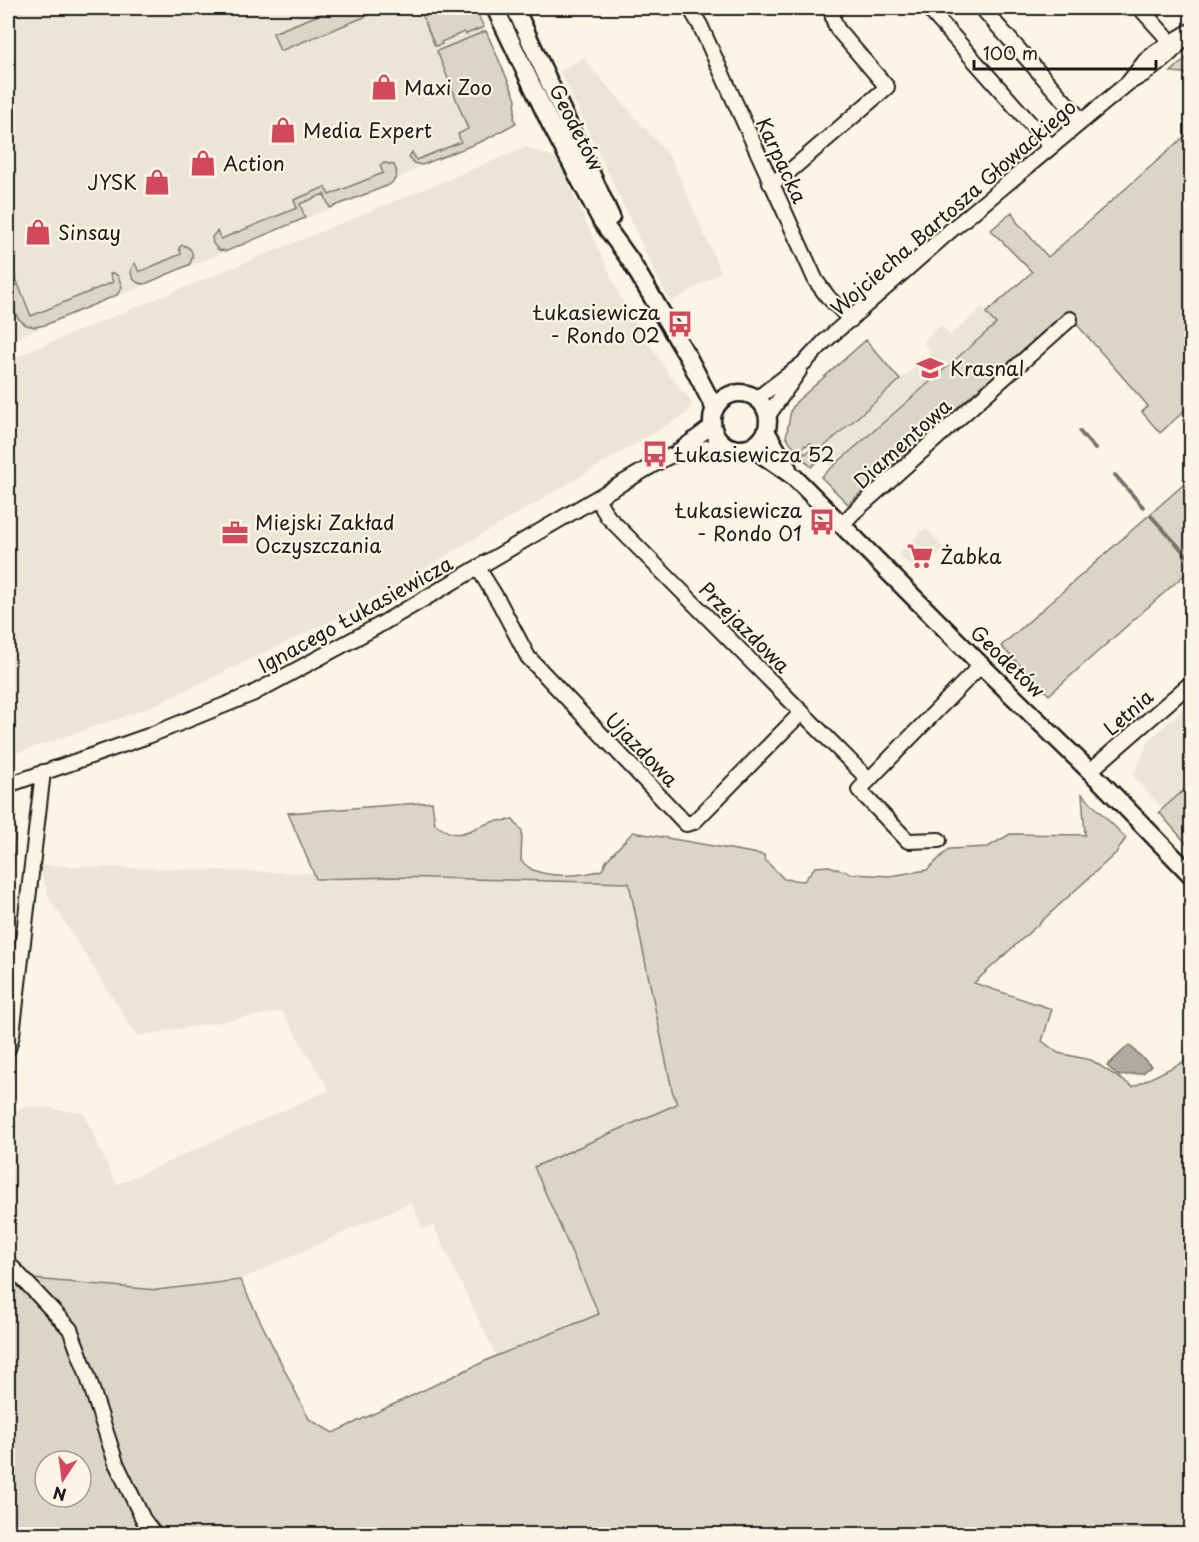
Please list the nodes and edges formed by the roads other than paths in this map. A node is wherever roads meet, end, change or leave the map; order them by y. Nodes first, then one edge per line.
1 (495, 8) edge
2 (515, 8) edge
3 (690, 8) edge
4 (833, 8) edge
5 (928, 8) edge
6 (982, 8) edge
7 (1140, 8) edge
8 (1191, 30) edge
9 (1173, 45) junction
10 (1082, 121) junction
11 (1051, 147) junction
12 (770, 183) junction
13 (630, 260) junction
14 (1070, 319) dead end
15 (851, 320) junction
16 (688, 357) junction
17 (805, 362) junction
18 (728, 396) junction
19 (756, 399) junction
20 (715, 409) junction
21 (766, 424) junction
22 (712, 426) junction
23 (724, 444) junction
24 (751, 447) junction
25 (670, 456) junction
26 (794, 477) junction
27 (597, 499) junction
28 (842, 525) junction
29 (478, 568) junction
30 (981, 665) junction
31 (1191, 682) edge
32 (802, 712) junction
33 (1090, 771) junction
34 (43, 772) junction
35 (869, 780) junction
36 (8, 785) edge
37 (939, 840) dead end
38 (1191, 876) edge
39 (8, 1049) edge
40 (8, 1263) edge
41 (154, 1534) edge

1 - 13 main road, Geodetów
2 - 13 main road, Geodetów
3 - 12 street, Karpacka
4 - 12 street
5 - 11 street
6 - 10 street
7 - 9 street
8 - 9 street, Wojciecha Bartosza Głowackiego
9 - 10 street, Wojciecha Bartosza Głowackiego
10 - 11 street, Wojciecha Bartosza Głowackiego
11 - 15 street, Wojciecha Bartosza Głowackiego
12 - 15 street, Karpacka
13 - 16 main road, Geodetów
14 - 28 street, Diamentowa
15 - 17 street, Wojciecha Bartosza Głowackiego
16 - 18 main road, Geodetów
16 - 20 main road, Geodetów
17 - 19 street, Wojciecha Bartosza Głowackiego
17 - 21 street, Wojciecha Bartosza Głowackiego
18 - 19 main road
18 - 20 main road
19 - 21 main road
20 - 22 main road
21 - 24 main road
21 - 26 main road, Geodetów
22 - 23 main road
22 - 25 street, Ignacego Łukasiewicza
23 - 24 main road
23 - 25 street, Ignacego Łukasiewicza
24 - 26 main road, Geodetów
25 - 27 street, Ignacego Łukasiewicza
26 - 28 main road, Geodetów
27 - 29 street, Ignacego Łukasiewicza
27 - 32 street, Przejazdowa
28 - 30 main road, Geodetów
29 - 32 street, Ujazdowa
29 - 34 street, Ignacego Łukasiewicza
30 - 33 main road, Geodetów
30 - 35 street
31 - 33 street, Letnia
32 - 35 street, Przejazdowa
33 - 38 main road, Geodetów
34 - 36 street, Ignacego Łukasiewicza
34 - 39 street
35 - 37 street
40 - 41 street

